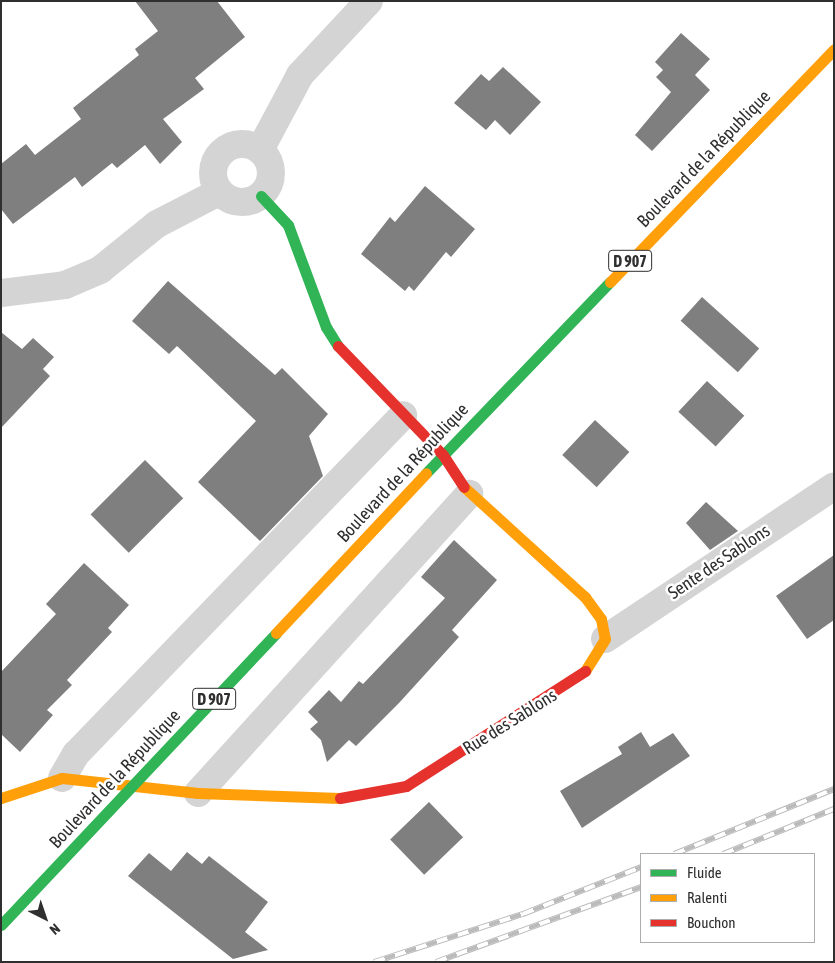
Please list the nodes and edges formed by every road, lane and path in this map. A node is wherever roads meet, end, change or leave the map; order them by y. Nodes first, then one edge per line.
1 (369, 1) edge
2 (834, 50) edge
3 (260, 150) junction
4 (219, 192) junction
5 (261, 196) junction
6 (1, 293) edge
7 (403, 415) junction
8 (443, 455) junction
9 (834, 486) edge
10 (469, 494) junction
11 (605, 639) junction
12 (62, 778) junction
13 (198, 793) junction
14 (1, 798) edge
15 (1, 925) edge

1 - 3 street
2 - 8 street, Boulevard de la République / D 907
3 - 4 street
3 - 5 street
4 - 5 street
4 - 6 street
5 - 7 street
7 - 8 street
7 - 12 street
8 - 10 street
8 - 15 street, Boulevard de la République / D 907, bridge
9 - 11 street, Sente des Sablons
10 - 11 street
10 - 13 street
11 - 13 street, Rue des Sablons
12 - 13 street, Rue des Sablons
12 - 14 street

